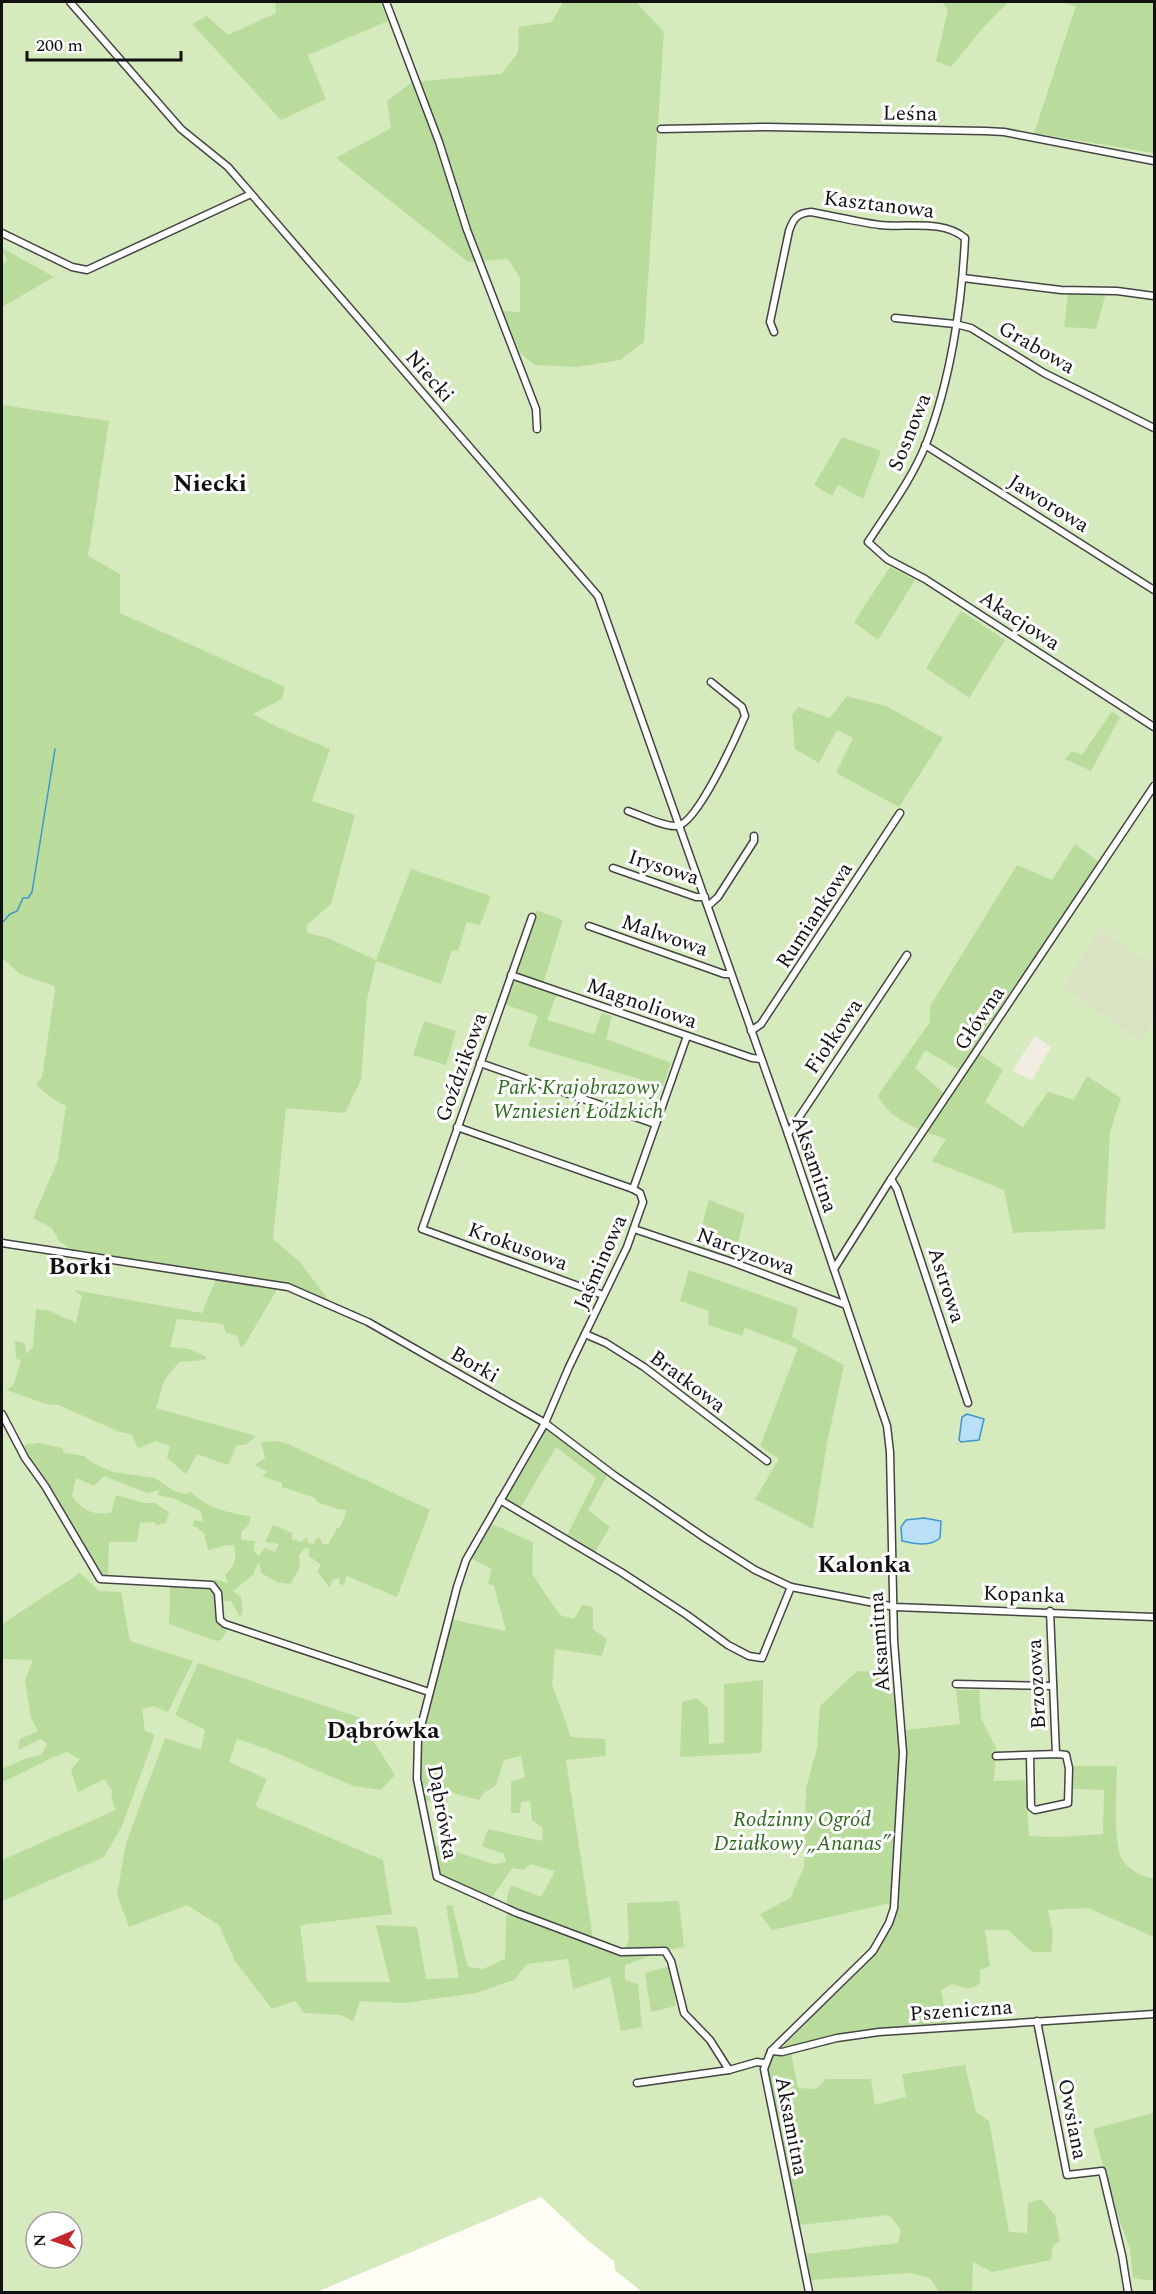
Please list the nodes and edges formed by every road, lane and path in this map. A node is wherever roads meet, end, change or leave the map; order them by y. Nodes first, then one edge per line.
1 (70, 2) edge
2 (386, 2) edge
3 (661, 129) dead end
4 (1155, 161) edge
5 (251, 194) junction
6 (2, 233) edge
7 (963, 278) junction
8 (1155, 296) edge
9 (895, 318) dead end
10 (955, 324) junction
11 (774, 332) dead end
12 (1155, 428) edge
13 (537, 429) dead end
14 (925, 445) junction
15 (867, 542) joint
16 (1155, 590) edge
17 (711, 682) dead end
18 (1155, 727) edge
19 (1155, 786) edge
20 (628, 811) dead end
21 (900, 813) dead end
22 (679, 825) junction
23 (754, 836) dead end
24 (613, 868) dead end
25 (705, 897) junction
26 (708, 906) junction
27 (532, 917) dead end
28 (589, 926) dead end
29 (907, 955) dead end
30 (731, 974) junction
31 (511, 975) junction
32 (751, 1031) junction
33 (687, 1036) junction
34 (761, 1059) junction
35 (480, 1064) junction
36 (656, 1124) junction
37 (458, 1127) junction
38 (788, 1134) junction
39 (891, 1179) junction
40 (633, 1189) junction
41 (422, 1229) joint
42 (634, 1229) junction
43 (2, 1243) edge
44 (834, 1270) junction
45 (603, 1295) junction
46 (846, 1305) junction
47 (585, 1334) junction
48 (968, 1403) dead end
49 (2, 1414) edge
50 (545, 1423) junction
51 (767, 1461) dead end
52 (500, 1500) junction
53 (791, 1587) junction
54 (893, 1606) junction
55 (1050, 1611) junction
56 (1155, 1617) edge
57 (956, 1684) dead end
58 (1053, 1686) junction
59 (429, 1692) junction
60 (1056, 1754) junction
61 (1030, 1755) junction
62 (996, 1756) dead end
63 (1155, 2013) edge
64 (1037, 2021) junction
65 (771, 2051) junction
66 (764, 2063) junction
67 (729, 2070) junction
68 (637, 2084) dead end
69 (809, 2292) edge
70 (1128, 2292) edge

1 - 5 street, Niecki
2 - 13 street
3 - 4 street, Leśna
5 - 6 street
5 - 22 street, Niecki
7 - 8 street
7 - 10 street, Kasztanowa
7 - 11 street, Kasztanowa
9 - 10 street, Grabowa
10 - 12 street, Grabowa
10 - 14 street, Sosnowa
14 - 15 street, Sosnowa
14 - 16 street, Jaworowa
15 - 18 street, Akacjowa
17 - 22 street
19 - 39 street, Główna
20 - 22 street
21 - 32 street, Rumiankowa
22 - 25 street, Aksamitna
23 - 26 street
24 - 25 street, Irysowa
25 - 26 street, Aksamitna
26 - 30 street, Aksamitna
27 - 31 street, Goździkowa
28 - 30 street, Malwowa
29 - 38 street, Fiołkowa
30 - 32 street, Aksamitna
31 - 33 street, Magnoliowa
31 - 35 street, Goździkowa
32 - 34 street, Aksamitna
33 - 34 street, Magnoliowa
33 - 36 street, Jaśminowa
34 - 38 street, Aksamitna
35 - 36 street
35 - 37 street, Goździkowa
36 - 40 street, Jaśminowa
37 - 40 street
37 - 41 street, Goździkowa
38 - 44 street, Aksamitna
39 - 44 street, Główna
39 - 48 street, Astrowa
40 - 42 street, Jaśminowa
41 - 45 street, Krokusowa
42 - 45 street, Jaśminowa
42 - 46 street, Narcyzowa
43 - 50 street, Borki
44 - 46 street, Aksamitna
45 - 47 street, Jaśminowa
46 - 54 street, Aksamitna
47 - 50 street, Dąbrówka
47 - 51 street, Bratkowa
49 - 59 street
50 - 52 street, Dąbrówka
50 - 53 street, Borki
52 - 53 street
52 - 59 street, Dąbrówka
53 - 54 street, Borki
54 - 55 street, Kopanka
54 - 65 street, Aksamitna
55 - 56 street, Kopanka
55 - 58 street, Brzozowa
57 - 58 street
58 - 60 street, Brzozowa
59 - 67 street, Dąbrówka
60 - 61 street, Brzozowa
60 - 61 street, Brzozowa
61 - 62 street, Brzozowa
63 - 64 street, Pszeniczna
64 - 65 street, Pszeniczna
64 - 70 street, Owsiana
65 - 66 street, Aksamitna
66 - 67 street
66 - 69 street, Aksamitna
67 - 68 street

